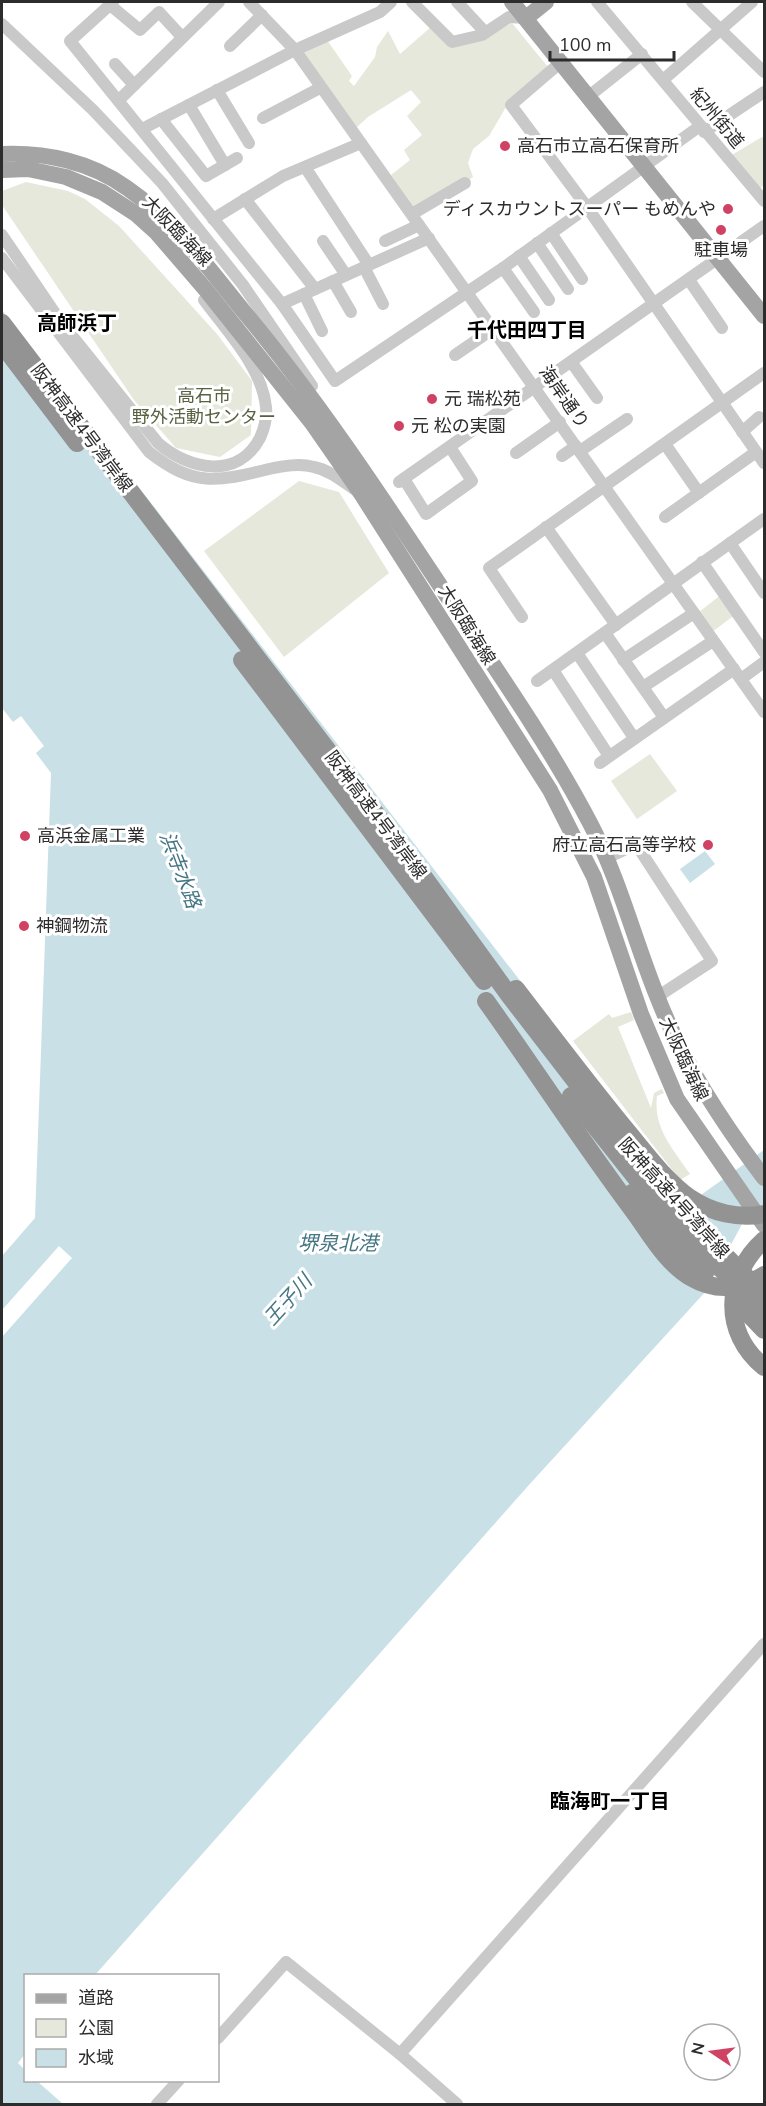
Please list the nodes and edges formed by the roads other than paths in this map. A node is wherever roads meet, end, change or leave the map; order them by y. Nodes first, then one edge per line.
1 (219, 2) edge
2 (249, 2) edge
3 (391, 2) edge
4 (412, 2) edge
5 (457, 2) edge
6 (512, 2) edge
7 (546, 2) edge
8 (597, 2) edge
9 (692, 2) edge
10 (752, 2) edge
11 (112, 3) edge
12 (262, 15) junction
13 (526, 18) junction
14 (2, 24) edge
15 (720, 28) junction
16 (485, 32) junction
17 (182, 37) junction
18 (230, 46) dead end
19 (295, 50) junction
20 (642, 54) junction
21 (560, 63) junction
22 (115, 64) dead end
23 (765, 72) edge
24 (663, 80) junction
25 (134, 85) junction
26 (318, 89) dead end
27 (218, 90) junction
28 (765, 92) edge
29 (589, 96) junction
30 (119, 100) junction
31 (189, 105) junction
32 (263, 118) dead end
33 (161, 119) junction
34 (142, 129) junction
35 (702, 129) junction
36 (249, 143) dead end
37 (361, 143) junction
38 (2, 154) edge
39 (237, 158) dead end
40 (225, 165) junction
41 (644, 166) junction
42 (305, 167) junction
43 (2, 170) edge
44 (465, 183) dead end
45 (244, 199) junction
46 (765, 201) edge
47 (587, 207) junction
48 (213, 219) junction
49 (415, 220) junction
50 (765, 226) edge
51 (156, 232) junction
52 (551, 233) junction
53 (2, 235) edge
54 (429, 238) junction
55 (323, 241) dead end
56 (385, 241) dead end
57 (537, 243) junction
58 (519, 256) junction
59 (2, 258) edge
60 (719, 259) junction
61 (367, 266) junction
62 (502, 268) junction
63 (346, 275) junction
64 (582, 279) dead end
65 (689, 280) junction
66 (333, 281) junction
67 (568, 289) dead end
68 (467, 291) junction
69 (309, 292) junction
70 (549, 300) dead end
71 (282, 304) junction
72 (383, 304) dead end
73 (655, 304) junction
74 (351, 312) dead end
75 (534, 312) dead end
76 (765, 316) edge
77 (2, 323) edge
78 (722, 327) dead end
79 (493, 329) junction
80 (322, 331) dead end
81 (2, 344) edge
82 (455, 355) dead end
83 (572, 363) junction
84 (763, 379) edge
85 (536, 389) junction
86 (597, 398) dead end
87 (723, 405) junction
88 (759, 417) dead end
89 (627, 419) dead end
90 (560, 422) junction
91 (742, 432) junction
92 (665, 444) junction
93 (450, 447) junction
94 (578, 449) junction
95 (756, 452) junction
96 (516, 453) dead end
97 (562, 456) dead end
98 (765, 463) edge
99 (604, 486) junction
100 (699, 493) junction
101 (362, 495) junction
102 (389, 508) junction
103 (665, 517) dead end
104 (762, 525) edge
105 (546, 527) junction
106 (730, 543) junction
107 (702, 562) junction
108 (673, 584) junction
109 (765, 593) edge
110 (694, 613) junction
111 (522, 617) dead end
112 (616, 625) junction
113 (605, 633) junction
114 (713, 641) junction
115 (765, 652) edge
116 (578, 653) junction
117 (623, 660) junction
118 (765, 662) edge
119 (553, 670) junction
120 (737, 674) junction
121 (537, 681) dead end
122 (643, 687) junction
123 (765, 712) edge
124 (663, 716) junction
125 (634, 738) junction
126 (341, 790) junction
127 (607, 858) junction
128 (418, 869) junction
129 (657, 996) junction
130 (544, 1081) junction
131 (765, 1178) edge
132 (659, 1185) junction
133 (763, 1219) edge
134 (765, 1240) edge
135 (765, 1275) edge
136 (765, 1283) edge
137 (765, 1295) edge
138 (765, 1313) edge
139 (765, 1330) edge
140 (765, 1368) edge
141 (764, 1646) edge
142 (219, 2037) edge
143 (400, 2054) junction
144 (177, 2082) edge
145 (157, 2104) edge
146 (457, 2104) edge

1 - 17 street
2 - 12 street, 海岸通り
3 - 19 street
4 - 16 street
5 - 16 street
6 - 13 main road
7 - 13 main road
8 - 20 street, 紀州街道
9 - 15 street
10 - 15 street
11 - 17 street
11 - 30 street
12 - 18 street
12 - 19 street, 海岸通り
13 - 16 street
13 - 21 main road
14 - 102 street
15 - 23 street
15 - 24 street
17 - 25 street
19 - 27 street
19 - 37 street, 海岸通り
20 - 24 street, 紀州街道
20 - 29 street
21 - 29 main road
21 - 47 street
22 - 25 street
24 - 35 street, 紀州街道
25 - 30 street
26 - 32 street
27 - 31 street
27 - 36 street
28 - 35 street
29 - 41 main road
30 - 34 street
31 - 33 street
31 - 40 street
33 - 34 street
33 - 40 street
34 - 48 street
35 - 41 street
35 - 46 street, 紀州街道
37 - 42 street
37 - 49 street, 海岸通り
38 - 102 main road, 大阪臨海線
39 - 40 street
41 - 47 street
41 - 60 main road
42 - 45 street
42 - 61 street
43 - 51 main road, 大阪臨海線
44 - 49 street
45 - 48 street
45 - 69 street
47 - 52 street
47 - 73 street
48 - 71 street
49 - 54 street, 海岸通り
49 - 56 street
50 - 60 street
51 - 53 street
51 - 101 main road, 大阪臨海線
52 - 57 street
52 - 64 street
54 - 61 street
54 - 68 street, 海岸通り
55 - 63 street
57 - 58 street
57 - 67 street
58 - 62 street
58 - 70 street
59 - 101 street
60 - 65 street
60 - 76 main road
61 - 63 street
61 - 72 street
62 - 68 street
62 - 75 street
63 - 66 street
65 - 73 street
65 - 78 street
66 - 69 street
66 - 74 street
68 - 71 street
68 - 79 street, 海岸通り
69 - 71 street
69 - 80 street
73 - 83 street
73 - 87 street
77 - 128 highway, 阪神高速4号湾岸線
79 - 82 street
79 - 85 street, 海岸通り
81 - 126 highway, 阪神高速4号湾岸線
83 - 85 street
83 - 86 street
84 - 87 street
85 - 90 street, 海岸通り
85 - 93 street
87 - 91 street
87 - 92 street
88 - 91 street
89 - 94 street
90 - 94 street, 海岸通り
90 - 96 street
91 - 95 street
92 - 99 street
92 - 100 street
93 - 93 street
94 - 97 street
94 - 99 street, 海岸通り
95 - 98 street
95 - 100 street
99 - 105 street
99 - 108 street, 海岸通り
100 - 103 street
101 - 133 main road, 大阪臨海線
102 - 127 main road, 大阪臨海線
104 - 106 street
105 - 111 street
105 - 112 street
106 - 107 street
106 - 109 street
107 - 108 street
107 - 115 street
108 - 110 street, 海岸通り
108 - 112 street
110 - 114 street, 海岸通り
110 - 117 street
112 - 113 street
113 - 116 street
113 - 117 street
114 - 120 street, 海岸通り
114 - 122 street
116 - 119 street
116 - 125 street
117 - 122 street
118 - 120 street
119 - 121 street
119 - 125 street
120 - 123 street, 海岸通り
120 - 124 street
122 - 124 street
124 - 125 street
126 - 130 highway, bridge
126 - 138 highway, 阪神高速4号湾岸線
127 - 129 main road, 大阪臨海線
127 - 129 street
128 - 132 highway, 阪神高速4号湾岸線
128 - 133 highway, bridge
129 - 131 main road, 大阪臨海線
130 - 135 highway, bridge
130 - 139 highway, bridge
132 - 136 highway, bridge
132 - 137 highway, 阪神高速4号湾岸線, bridge
134 - 140 highway, bridge
141 - 143 street
142 - 143 street
143 - 146 street
144 - 145 street

